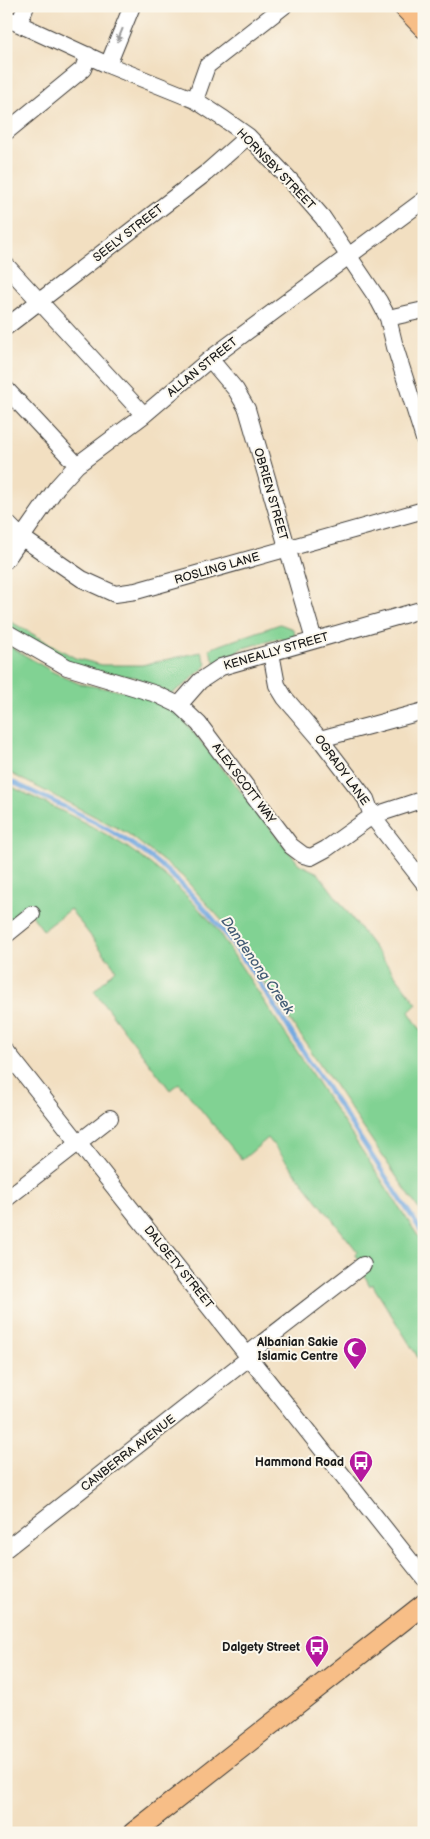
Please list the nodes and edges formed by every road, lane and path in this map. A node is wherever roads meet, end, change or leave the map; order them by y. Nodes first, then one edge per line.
1 (26, 6) edge
2 (132, 6) edge
3 (284, 6) edge
4 (403, 6) edge
5 (13, 21) edge
6 (424, 28) edge
7 (88, 55) junction
8 (108, 64) junction
9 (194, 100) junction
10 (6, 132) edge
11 (248, 136) junction
12 (424, 200) edge
13 (348, 257) junction
14 (6, 265) edge
15 (40, 302) junction
16 (424, 310) edge
17 (388, 318) junction
18 (6, 327) edge
19 (210, 359) junction
20 (6, 389) edge
21 (144, 415) junction
22 (424, 439) edge
23 (77, 465) junction
24 (424, 510) edge
25 (6, 522) edge
26 (21, 537) junction
27 (286, 549) junction
28 (6, 560) edge
29 (424, 609) edge
30 (6, 632) edge
31 (314, 640) junction
32 (271, 653) junction
33 (179, 705) junction
34 (424, 711) edge
35 (320, 739) junction
36 (424, 799) edge
37 (372, 816) junction
38 (424, 883) edge
39 (32, 914) dead end
40 (6, 935) edge
41 (6, 1051) edge
42 (110, 1118) dead end
43 (79, 1142) junction
44 (6, 1199) edge
45 (363, 1265) dead end
46 (249, 1356) junction
47 (6, 1549) edge
48 (424, 1578) edge
49 (424, 1604) edge
50 (133, 1833) edge

1 - 5 street
2 -> 8 street
3 - 9 street
4 - 6 main road
5 - 7 street, HORNSBY STREET
7 - 8 street, HORNSBY STREET
7 - 10 street
8 - 9 street, HORNSBY STREET
9 - 11 street, HORNSBY STREET
11 - 13 street, HORNSBY STREET
11 - 15 street, SEELY STREET
12 - 13 street, ALLAN STREET
13 - 17 street, HORNSBY STREET
13 - 19 street, ALLAN STREET
14 - 15 street
15 - 18 street, SEELY STREET
15 - 21 street
16 - 17 street
17 - 22 street, HORNSBY STREET
19 - 21 street, ALLAN STREET
19 - 27 street, OBRIEN STREET
20 - 23 street
21 - 23 street, ALLAN STREET
23 - 26 street, ALLAN STREET
24 - 27 street, ROSLING LANE
25 - 26 street, ROSLING LANE
26 - 27 street, ROSLING LANE
26 - 28 street, ALLAN STREET
27 - 31 street, OBRIEN STREET
29 - 31 street, KENEALLY STREET
30 - 33 street
31 - 32 street, KENEALLY STREET
32 - 33 street, KENEALLY STREET
32 - 35 street, OGRADY LANE
33 - 37 street, ALEX SCOTT WAY
34 - 35 street
35 - 37 street, OGRADY LANE
36 - 37 street
37 - 38 street, OGRADY LANE
39 - 40 street
41 - 43 street, DALGETY STREET
42 - 43 street
43 - 44 street
43 - 46 street, DALGETY STREET
45 - 46 street, CANBERRA AVENUE
46 - 47 street, CANBERRA AVENUE
46 - 48 street, DALGETY STREET
49 - 50 main road

